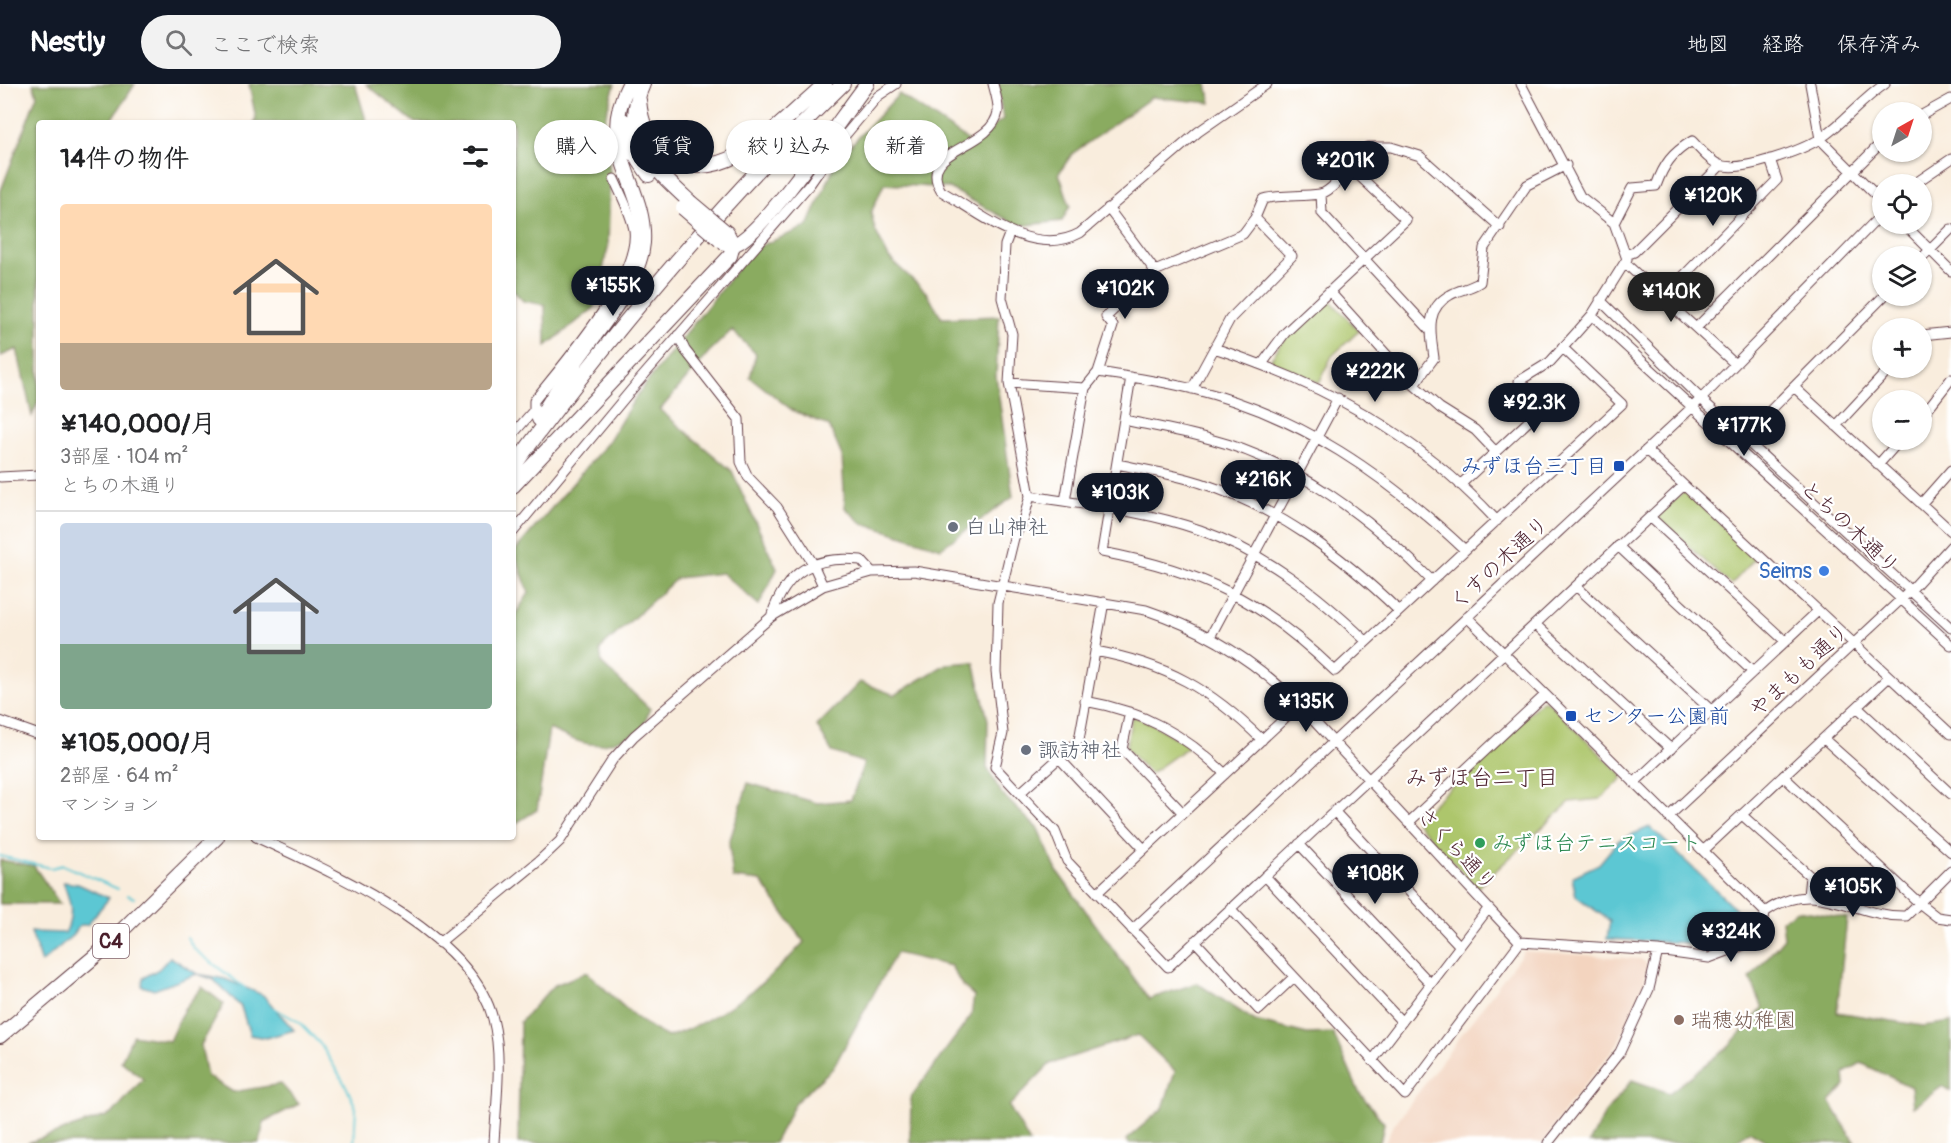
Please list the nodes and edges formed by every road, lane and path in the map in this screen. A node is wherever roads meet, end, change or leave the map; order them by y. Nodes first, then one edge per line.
1 (629, 84) edge
2 (644, 84) edge
3 (825, 84) edge
4 (836, 84) edge
5 (843, 84) edge
6 (867, 84) edge
7 (896, 84) edge
8 (993, 84) edge
9 (1267, 84) edge
10 (1521, 84) edge
11 (1810, 84) edge
12 (1885, 84) edge
13 (1951, 99) edge
14 (622, 100) junction
15 (639, 100) junction
16 (1932, 109) edge
17 (1821, 139) junction
18 (1872, 151) edge
19 (1770, 159) junction
20 (1951, 159) edge
21 (1566, 165) junction
22 (1721, 165) junction
23 (1350, 167) junction
24 (1852, 170) junction
25 (1929, 174) edge
26 (614, 179) dead end
27 (1872, 191) edge
28 (1321, 194) junction
29 (686, 204) junction
30 (1108, 208) junction
31 (1255, 218) junction
32 (1614, 223) junction
33 (1872, 224) edge
34 (1500, 226) junction
35 (1951, 229) edge
36 (1010, 232) junction
37 (1914, 234) edge
38 (727, 239) junction
39 (1926, 246) edge
40 (1932, 248) edge
41 (1932, 252) edge
42 (1365, 258) junction
43 (1626, 259) junction
44 (1155, 271) junction
45 (1951, 271) edge
46 (1330, 292) junction
47 (1663, 297) junction
48 (1600, 300) junction
49 (1874, 306) edge
50 (1592, 315) junction
51 (1696, 328) junction
52 (1430, 330) junction
53 (1951, 332) edge
54 (678, 335) junction
55 (1932, 335) edge
56 (1562, 347) junction
57 (1214, 348) junction
58 (1262, 364) junction
59 (1735, 364) junction
60 (1098, 372) junction
61 (1131, 377) junction
62 (1881, 378) edge
63 (1951, 379) edge
64 (1009, 383) junction
65 (1414, 385) junction
66 (1794, 387) junction
67 (1085, 388) junction
68 (1192, 389) junction
69 (1338, 398) junction
70 (1697, 402) junction
71 (1932, 403) edge
72 (1124, 420) junction
73 (1836, 426) junction
74 (516, 431) edge
75 (1317, 437) junction
76 (1743, 438) junction
77 (1646, 450) junction
78 (1891, 450) edge
79 (1495, 452) junction
80 (516, 457) edge
81 (516, 457) edge
82 (516, 457) edge
83 (1117, 464) junction
84 (1878, 465) junction
85 (1951, 470) edge
86 (36, 475) edge
87 (1297, 476) junction
88 (0, 477) edge
89 (516, 483) edge
90 (1460, 485) junction
91 (1683, 486) junction
92 (1030, 496) junction
93 (1065, 501) junction
94 (1921, 504) junction
95 (1109, 508) junction
96 (1276, 515) junction
97 (1650, 517) junction
98 (1497, 521) junction
99 (516, 528) edge
100 (1951, 531) edge
101 (1618, 546) junction
102 (1951, 546) edge
103 (1465, 550) junction
104 (1255, 554) junction
105 (812, 562) junction
106 (872, 572) junction
107 (1432, 581) junction
108 (823, 586) junction
109 (1001, 586) junction
110 (1576, 586) junction
111 (1910, 591) junction
112 (1234, 593) junction
113 (1901, 599) junction
114 (1104, 602) junction
115 (1399, 611) junction
116 (1818, 611) junction
117 (771, 617) junction
118 (1467, 617) junction
119 (1535, 624) junction
120 (1951, 628) edge
121 (1210, 637) junction
122 (1366, 641) junction
123 (1786, 642) junction
124 (1853, 643) junction
125 (1951, 645) edge
126 (1095, 651) junction
127 (1503, 654) junction
128 (1753, 672) junction
129 (1889, 677) junction
130 (1545, 695) junction
131 (1086, 702) junction
132 (1299, 705) junction
133 (1857, 707) junction
134 (1712, 711) junction
135 (1130, 712) junction
136 (0, 721) edge
137 (36, 734) edge
138 (1951, 734) edge
139 (1824, 739) junction
140 (1262, 740) junction
141 (1332, 742) junction
142 (1671, 748) junction
143 (1059, 758) junction
144 (1225, 774) junction
145 (1783, 776) junction
146 (1368, 780) junction
147 (1634, 783) junction
148 (1020, 793) junction
149 (1951, 794) edge
150 (1334, 811) junction
151 (1183, 813) junction
152 (1742, 815) junction
153 (1668, 817) junction
154 (1408, 823) junction
155 (214, 840) edge
156 (262, 840) edge
157 (1299, 844) junction
158 (1144, 849) junction
159 (1703, 852) junction
160 (1951, 852) edge
161 (1951, 871) edge
162 (1265, 876) junction
163 (1097, 893) junction
164 (1808, 896) junction
165 (1919, 903) junction
166 (1230, 908) junction
167 (1488, 909) junction
168 (1765, 912) junction
169 (1951, 919) edge
170 (1132, 930) junction
171 (1195, 940) junction
172 (1520, 942) junction
173 (439, 943) junction
174 (1460, 946) junction
175 (1658, 951) junction
176 (1294, 977) junction
177 (1431, 984) junction
178 (1402, 1022) junction
179 (0, 1036) edge
180 (1372, 1060) junction
181 (494, 1143) edge
182 (1548, 1143) edge

1 - 14 highway
2 - 15 highway
3 - 15 highway
4 - 81 highway
5 - 82 highway
6 - 38 highway
7 - 54 street
8 - 36 street
9 - 30 street
10 - 21 street
11 - 17 street
12 - 17 street
13 - 16 street
14 - 29 highway
14 - 80 highway
15 - 29 highway
17 - 19 street
17 - 24 street
18 - 24 street
19 - 22 street
19 - 47 street
20 - 25 street
21 - 32 street
21 - 34 street
22 - 32 street
22 - 43 street
23 - 28 street
23 - 34 street
23 - 42 street
24 - 27 street
24 - 51 street
26 - 74 street
28 - 31 street
28 - 42 street
29 - 38 highway, bridge
30 - 36 street
30 - 44 street
31 - 44 street
31 - 57 street
32 - 43 street
33 - 59 street, くすの木通り
34 - 52 street
35 - 40 street
36 - 64 street
37 - 39 street
38 - 89 highway
41 - 45 street
42 - 46 street
42 - 52 street
43 - 47 street
43 - 48 street
44 - 60 street
46 - 58 street
46 - 65 street
47 - 51 street
48 - 50 street
48 - 70 street, とちの木通り
49 - 66 street
50 - 56 street
50 - 70 street, とちの木通り
51 - 59 street
52 - 65 street
53 - 55 street
54 - 99 street
54 - 105 street
56 - 79 street
56 - 98 street
57 - 58 street
57 - 68 street
58 - 69 street
59 - 70 street, くすの木通り
60 - 61 street
60 - 67 street
61 - 68 street
61 - 72 street
62 - 73 street
63 - 71 street
64 - 67 street
64 - 92 street
65 - 79 street
66 - 73 street
66 - 76 street
67 - 93 street
68 - 75 street
69 - 75 street
69 - 90 street
70 - 76 street, とちの木通り
70 - 77 street, くすの木通り
70 - 113 street, とちの木通り
72 - 83 street
72 - 87 street
73 - 84 street
75 - 87 street
75 - 103 street
76 - 111 street, とちの木通り
77 - 91 street
77 - 118 street, くすの木通り
78 - 84 street
79 - 90 street
83 - 95 street
83 - 96 street
84 - 94 street
85 - 94 street
86 - 88 street
87 - 96 street
87 - 107 street
90 - 98 street
91 - 97 street
91 - 116 street
92 - 93 street
92 - 109 street
93 - 95 street
94 - 100 street
95 - 104 street
95 - 112 street
96 - 104 street
96 - 115 street
97 - 101 street
97 - 123 street
98 - 103 street
101 - 110 street
101 - 128 street
102 - 111 street, やまもも通り
103 - 107 street
104 - 112 street
104 - 122 street
105 - 106 street
105 - 108 street
105 - 117 street
106 - 108 street
106 - 109 street, さくら通り
107 - 115 street
108 - 117 street
109 - 114 street, さくら通り
109 - 148 street
110 - 119 street
110 - 134 street
111 - 113 street, やまもも通り
111 - 120 street, とちの木通り
112 - 121 street
112 - 122 street
113 - 124 street, やまもも通り
113 - 125 street, とちの木通り
114 - 121 street, さくら通り
114 - 126 street
115 - 122 street
116 - 123 street
116 - 124 street
117 - 173 street
118 - 127 street
118 - 141 street, くすの木通り
119 - 127 street
119 - 142 street
121 - 132 street, さくら通り
123 - 128 street
124 - 129 street
124 - 153 street, やまもも通り
126 - 131 street
126 - 140 street
127 - 130 street
127 - 146 street
128 - 134 street
129 - 133 street
129 - 138 street
130 - 147 street
130 - 154 street
131 - 135 street
131 - 143 street
132 - 140 street
132 - 141 street, さくら通り
133 - 139 street
133 - 149 street
134 - 142 street
135 - 144 street
135 - 151 street
136 - 137 street
139 - 145 street
139 - 160 street
140 - 144 street
141 - 146 street, さくら通り
141 - 170 street, くすの木通り
142 - 147 street
143 - 148 street
143 - 158 street
144 - 151 street
145 - 152 street
145 - 165 street
146 - 150 street
146 - 154 street, さくら通り
147 - 153 street
148 - 163 street
150 - 157 street
150 - 174 street
151 - 158 street
152 - 159 street
152 - 164 street
153 - 159 street
154 - 167 street, さくら通り
155 - 179 highway, C4
156 - 173 street
157 - 162 street
157 - 177 street
158 - 163 street
159 - 168 street
161 - 165 street
162 - 166 street
162 - 178 street
163 - 170 street
164 - 165 street
164 - 168 street
165 - 169 street
166 - 171 street
166 - 176 street
167 - 172 street, さくら通り
167 - 174 street
168 - 175 street
170 - 171 street
171 - 176 street
172 - 175 street
172 - 180 street
173 - 181 street
174 - 177 street
175 - 182 street
176 - 180 street
177 - 178 street
178 - 180 street

